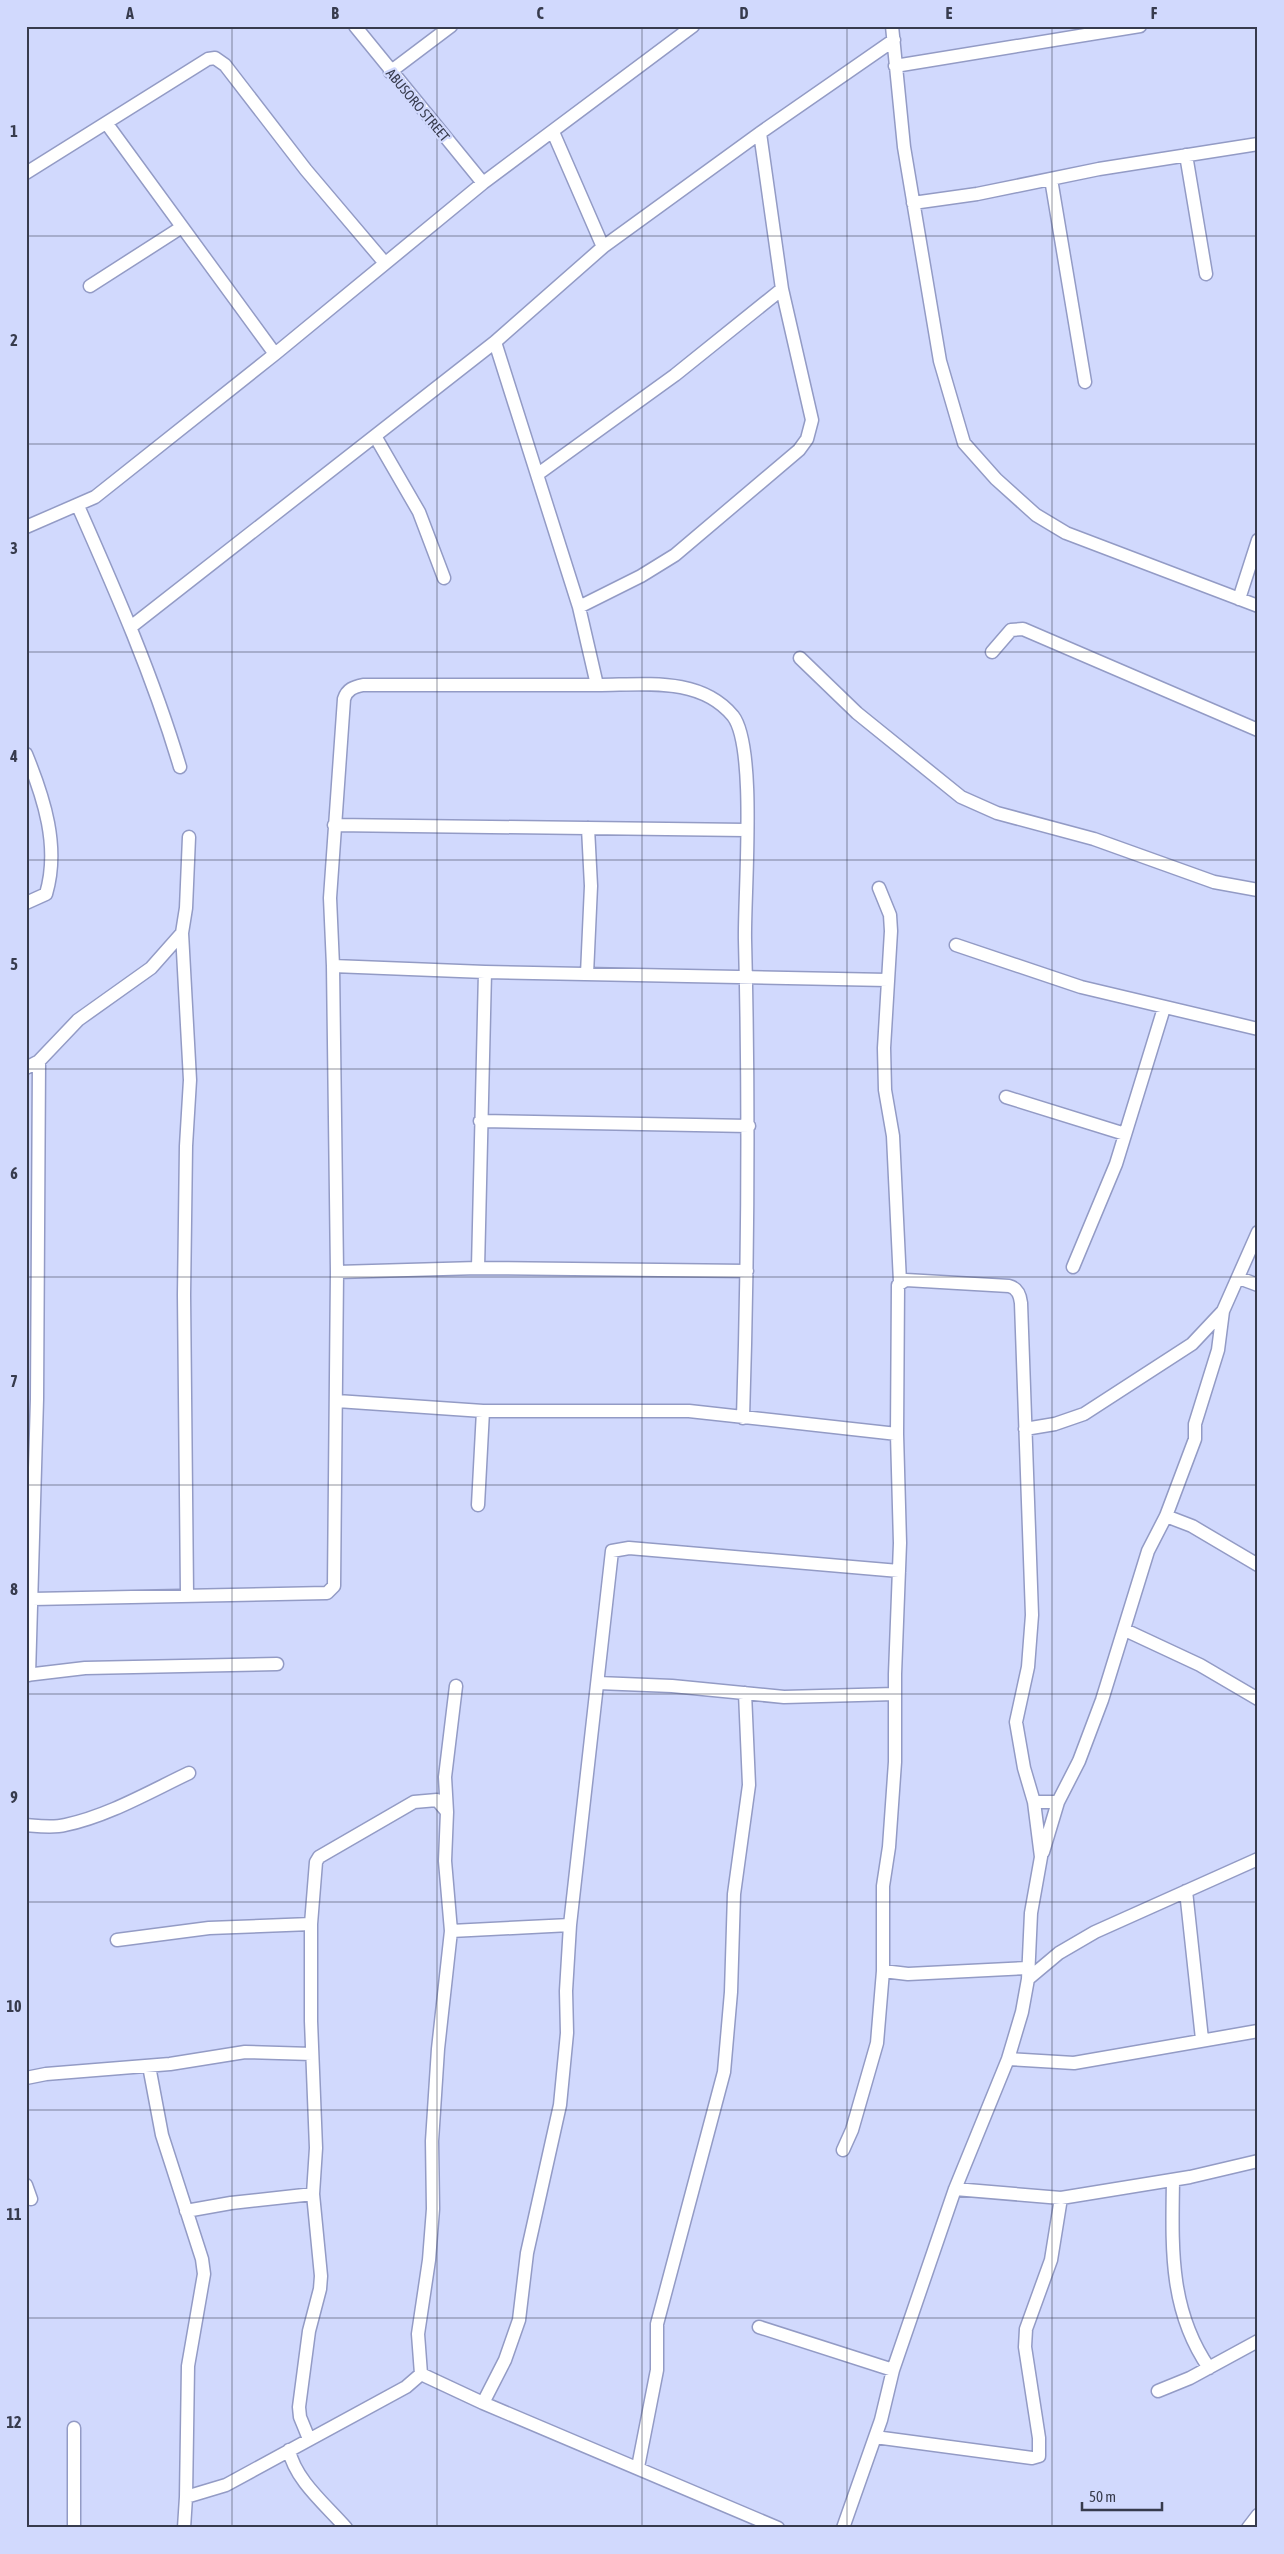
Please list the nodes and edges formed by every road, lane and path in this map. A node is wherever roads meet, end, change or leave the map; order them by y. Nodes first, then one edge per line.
1 (355, 26) edge
2 (451, 26) edge
3 (692, 26) edge
4 (892, 26) edge
5 (1140, 26) edge
6 (894, 40) junction
7 (895, 66) junction
8 (390, 72) junction
9 (107, 124) junction
10 (553, 132) junction
11 (760, 133) junction
12 (1258, 144) edge
13 (1186, 155) junction
14 (28, 167) edge
15 (1051, 179) junction
16 (483, 183) junction
17 (914, 203) junction
18 (182, 227) junction
19 (603, 248) junction
20 (384, 262) junction
21 (1206, 274) dead end
22 (90, 286) dead end
23 (782, 289) junction
24 (495, 342) junction
25 (275, 354) junction
26 (1085, 382) dead end
27 (375, 436) junction
28 (538, 474) junction
29 (78, 506) junction
30 (26, 527) edge
31 (1258, 540) edge
32 (444, 578) dead end
33 (1239, 599) junction
34 (1258, 606) edge
35 (579, 607) junction
36 (132, 626) junction
37 (992, 652) dead end
38 (800, 658) dead end
39 (598, 685) junction
40 (1258, 730) edge
41 (27, 759) edge
42 (180, 767) dead end
43 (334, 825) junction
44 (588, 828) junction
45 (746, 830) junction
46 (189, 837) dead end
47 (879, 888) dead end
48 (1258, 890) edge
49 (26, 902) edge
50 (182, 933) junction
51 (956, 945) dead end
52 (334, 966) junction
53 (485, 972) junction
54 (587, 974) junction
55 (748, 977) junction
56 (888, 980) junction
57 (1164, 1008) junction
58 (1258, 1029) edge
59 (39, 1061) junction
60 (26, 1068) edge
61 (1006, 1097) dead end
62 (480, 1121) junction
63 (748, 1126) junction
64 (1125, 1134) junction
65 (32, 1222) edge
66 (1258, 1232) edge
67 (1073, 1267) dead end
68 (478, 1268) junction
69 (747, 1271) junction
70 (337, 1272) junction
71 (1238, 1278) junction
72 (900, 1282) junction
73 (1258, 1285) edge
74 (1223, 1311) junction
75 (337, 1401) junction
76 (482, 1412) junction
77 (743, 1418) junction
78 (1025, 1429) junction
79 (897, 1434) junction
80 (478, 1504) dead end
81 (1166, 1516) junction
82 (1258, 1565) edge
83 (899, 1571) junction
84 (186, 1594) junction
85 (32, 1599) junction
86 (1125, 1630) junction
87 (277, 1664) dead end
88 (28, 1675) edge
89 (598, 1684) junction
90 (456, 1686) dead end
91 (745, 1693) junction
92 (895, 1694) junction
93 (1258, 1699) edge
94 (189, 1773) dead end
95 (1034, 1802) junction
96 (1058, 1802) junction
97 (447, 1812) junction
98 (26, 1825) edge
99 (1041, 1857) junction
100 (1258, 1859) edge
101 (1186, 1891) junction
102 (311, 1924) junction
103 (570, 1925) junction
104 (451, 1931) junction
105 (117, 1940) dead end
106 (883, 1971) junction
107 (1028, 1974) junction
108 (1258, 2031) edge
109 (1202, 2039) junction
110 (312, 2054) junction
111 (1008, 2059) junction
112 (149, 2066) junction
113 (26, 2078) edge
114 (844, 2150) dead end
115 (1258, 2161) edge
116 (1173, 2180) junction
117 (26, 2185) edge
118 (955, 2189) junction
119 (313, 2194) junction
120 (31, 2198) dead end
121 (1061, 2198) junction
122 (186, 2211) junction
123 (759, 2327) dead end
124 (1258, 2341) edge
125 (1209, 2368) junction
126 (893, 2370) junction
127 (421, 2374) junction
128 (1158, 2391) dead end
129 (483, 2403) junction
130 (74, 2428) dead end
131 (875, 2437) junction
132 (309, 2439) junction
133 (287, 2455) junction
134 (638, 2467) junction
135 (186, 2496) junction
136 (1258, 2515) edge
137 (74, 2528) edge
138 (184, 2528) edge
139 (346, 2528) edge
140 (778, 2528) edge
141 (843, 2528) edge
142 (1248, 2528) edge

1 - 8 street, ABUSORO STREET
2 - 8 street
3 - 10 street
4 - 6 street
5 - 7 street
6 - 7 street
6 - 11 street
7 - 17 street
8 - 16 street, ABUSORO STREET
9 - 14 street
9 - 18 street
9 - 20 street
10 - 16 street
10 - 19 street
11 - 19 street
11 - 23 street
12 - 13 street
13 - 15 street
13 - 21 street
15 - 17 street
15 - 26 street
16 - 20 street
17 - 33 street
18 - 22 street
18 - 25 street
19 - 24 street
20 - 25 street
23 - 28 street
23 - 35 street
24 - 27 street
24 - 28 street
25 - 29 street
27 - 32 street
27 - 36 street
28 - 35 street
29 - 30 street
29 - 36 street
31 - 33 street
33 - 34 street
35 - 39 street
36 - 42 street
37 - 40 street
38 - 48 street
39 - 43 street
39 - 45 street
41 - 49 street
43 - 44 street
43 - 52 street
44 - 45 street
44 - 54 street
45 - 55 street
46 - 50 street
47 - 56 street
50 - 59 street
50 - 84 street
51 - 57 street
52 - 53 street
52 - 70 street
53 - 54 street
53 - 62 street
54 - 55 street
55 - 56 street
55 - 63 street
56 - 72 street
57 - 58 street
57 - 64 street
59 - 60 street
59 - 65 street
61 - 64 street
62 - 63 street
62 - 68 street
63 - 69 street
64 - 67 street
65 - 85 street
66 - 71 street
68 - 69 street
68 - 70 street
69 - 77 street
70 - 75 street
71 - 73 street
71 - 74 street
72 - 78 street
72 - 79 street
74 - 78 street
74 - 81 street
75 - 76 street
75 - 84 street
76 - 77 street
76 - 80 street
77 - 79 street
78 - 95 street
79 - 83 street
81 - 82 street
81 - 86 street
83 - 89 street
83 - 92 street
84 - 85 street
85 - 88 street
86 - 93 street
86 - 96 street
87 - 88 street
89 - 91 street
89 - 103 street
90 - 97 street
91 - 92 street
91 - 134 street
92 - 106 street
94 - 98 street
95 - 96 street
95 - 99 street
96 - 99 street
97 - 102 street
97 - 104 street
99 - 107 street
100 - 101 street
101 - 107 street
101 - 109 street
102 - 105 street
102 - 110 street
103 - 104 street
103 - 129 street
104 - 127 street
106 - 107 street
106 - 114 street
107 - 111 street
108 - 109 street
109 - 111 street
110 - 112 street
110 - 119 street
111 - 118 street
112 - 113 street
112 - 122 street
115 - 116 street
116 - 121 street
116 - 125 street
117 - 120 street
118 - 121 street
118 - 126 street
119 - 122 street
119 - 132 street
121 - 131 street
122 - 135 street
123 - 126 street
124 - 125 street
125 - 128 street
126 - 131 street
127 - 129 street
127 - 132 street
129 - 134 street
130 - 137 street
131 - 141 street
132 - 133 street
133 - 135 street
133 - 139 street
134 - 140 street
135 - 138 street
136 - 142 street

